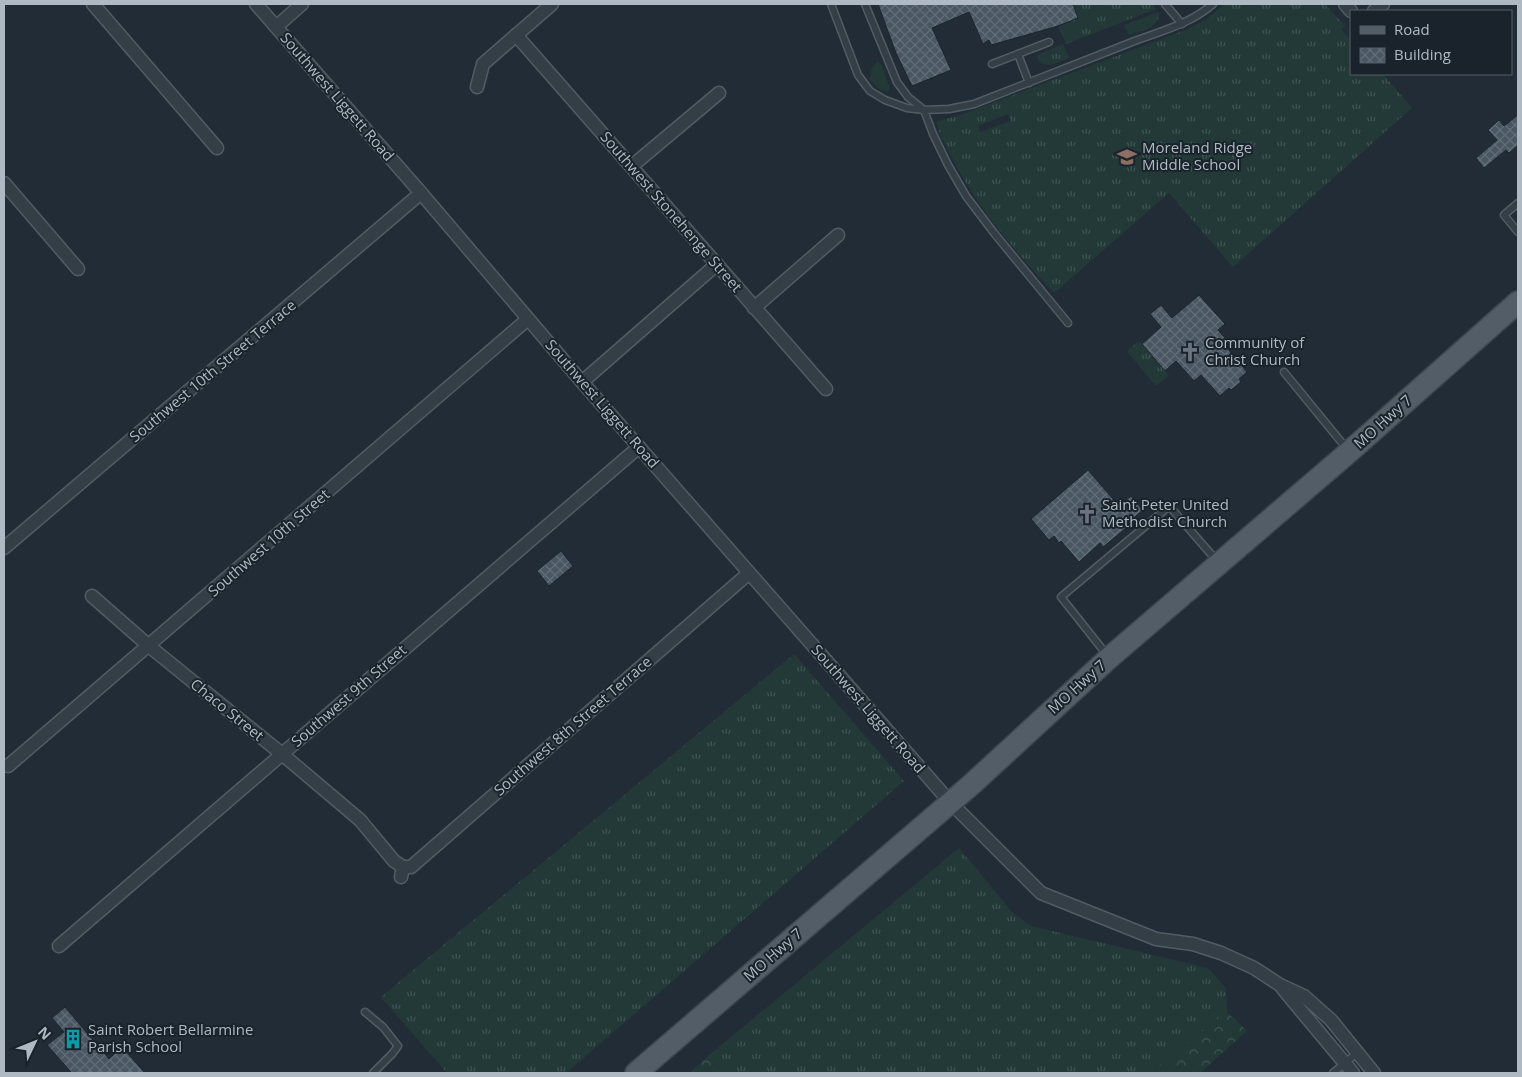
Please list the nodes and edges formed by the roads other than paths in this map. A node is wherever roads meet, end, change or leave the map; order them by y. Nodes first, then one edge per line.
1 (93, 4) edge
2 (256, 4) edge
3 (302, 4) edge
4 (552, 4) edge
5 (831, 4) edge
6 (865, 4) edge
7 (1165, 4) edge
8 (1213, 4) edge
9 (1182, 24) junction
10 (276, 27) junction
11 (516, 35) junction
12 (1049, 42) dead end
13 (1018, 54) junction
14 (992, 64) dead end
15 (1029, 83) junction
16 (477, 87) dead end
17 (719, 93) dead end
18 (924, 110) junction
19 (217, 148) dead end
20 (632, 166) junction
21 (4, 183) edge
22 (421, 193) junction
23 (1518, 203) edge
24 (1518, 232) edge
25 (838, 235) dead end
26 (716, 265) junction
27 (78, 269) dead end
28 (1518, 302) edge
29 (754, 308) junction
30 (528, 319) junction
31 (1068, 323) dead end
32 (1284, 372) dead end
33 (582, 382) junction
34 (826, 388) dead end
35 (639, 448) junction
36 (1349, 452) junction
37 (4, 548) edge
38 (1220, 564) junction
39 (749, 573) junction
40 (92, 596) dead end
41 (149, 646) junction
42 (1109, 658) junction
43 (282, 754) junction
44 (8, 766) dead end
45 (950, 802) junction
46 (402, 872) joint
47 (59, 946) dead end
48 (1280, 985) junction
49 (365, 1012) dead end
50 (1357, 1053) junction
51 (1348, 1068) edge
52 (374, 1073) edge
53 (636, 1073) edge
54 (1333, 1073) edge
55 (1374, 1073) edge

1 - 19 street
2 - 10 street, Southwest Liggett Road
3 - 10 street
4 - 11 street
5 - 18 lane
6 - 18 lane
7 - 9 lane
8 - 9 lane
9 - 15 lane
10 - 22 street, Southwest Liggett Road
11 - 16 street
11 - 20 street, Southwest Stonehenge Street
12 - 13 lane
13 - 14 lane
13 - 15 lane
15 - 18 lane
17 - 20 street
18 - 31 lane
20 - 26 street, Southwest Stonehenge Street
21 - 27 street
22 - 30 street, Southwest Liggett Road
22 - 37 street, Southwest 10th Street Terrace
23 - 24 lane
25 - 29 street
26 - 29 street, Southwest Stonehenge Street
26 - 33 street
28 - 36 main road, MO Hwy 7
29 - 34 street, Southwest Stonehenge Street
30 - 33 street, Southwest Liggett Road
30 - 41 street, Southwest 10th Street
32 - 36 lane
33 - 35 street, Southwest Liggett Road
35 - 39 street, Southwest Liggett Road
35 - 43 street, Southwest 9th Street
36 - 38 main road, MO Hwy 7
38 - 42 main road, MO Hwy 7
38 - 42 lane
39 - 45 street, Southwest Liggett Road
39 - 46 street, Southwest 8th Street Terrace
40 - 41 street, Chaco Street
41 - 43 street, Chaco Street
41 - 44 street, Southwest 10th Street
42 - 45 main road, MO Hwy 7
43 - 46 street, Chaco Street
43 - 47 street, Southwest 9th Street
45 - 48 street, Southwest Liggett Road
45 - 53 main road, MO Hwy 7
48 - 50 street
48 - 51 street
49 - 52 lane
50 - 51 lane
50 - 55 street
51 - 54 lane

